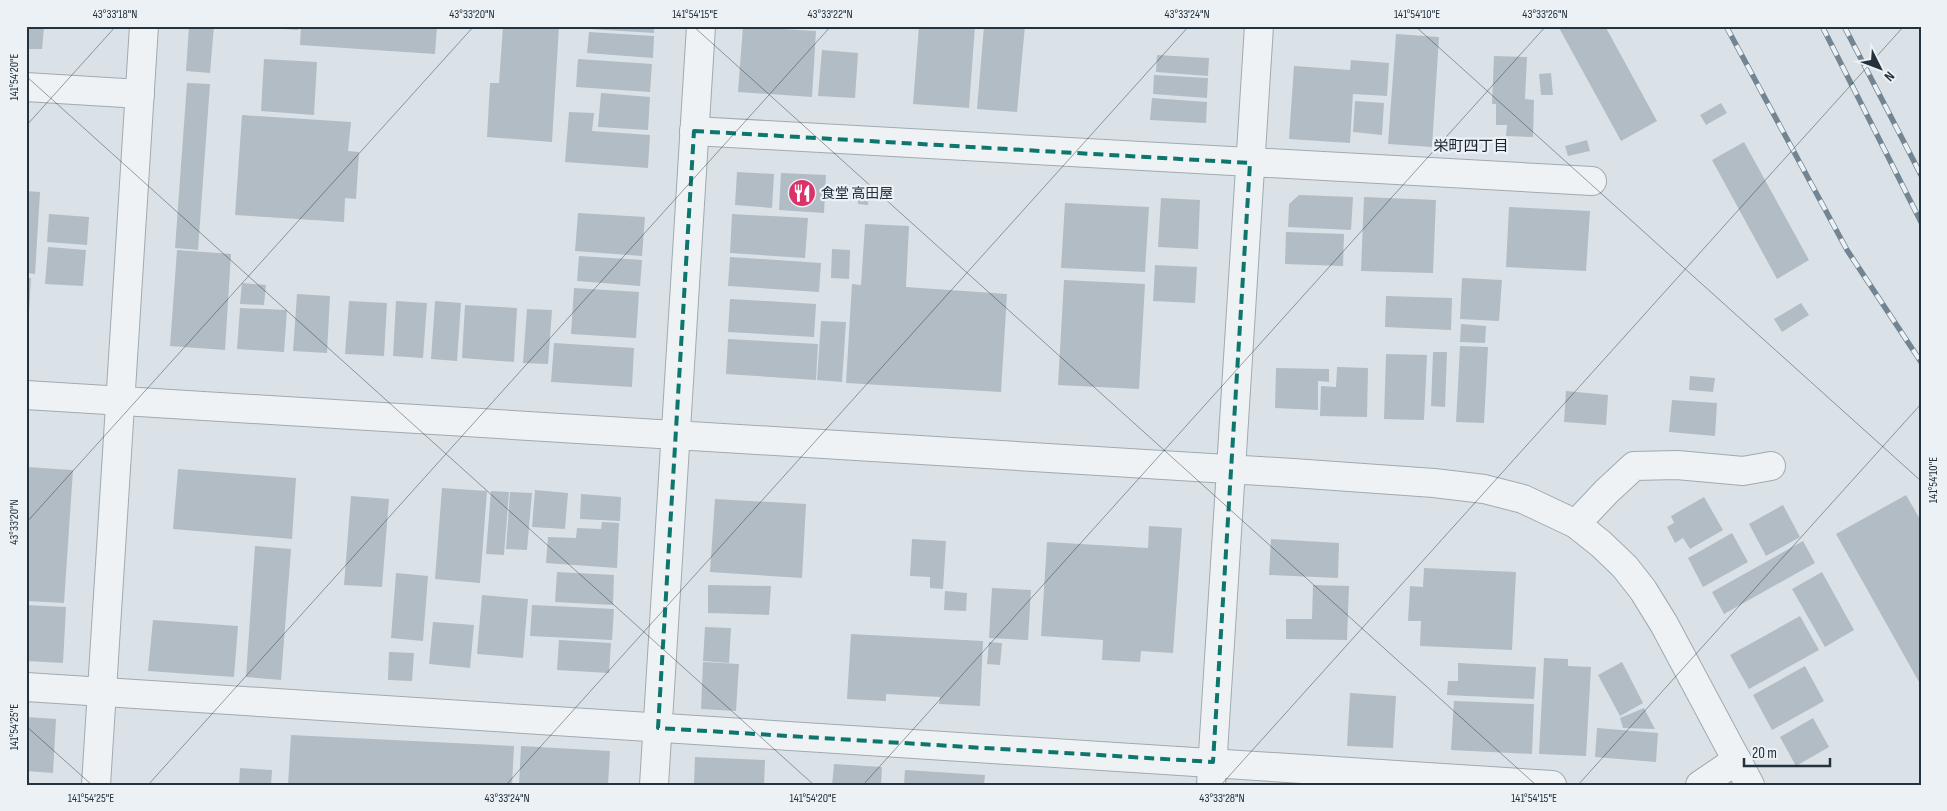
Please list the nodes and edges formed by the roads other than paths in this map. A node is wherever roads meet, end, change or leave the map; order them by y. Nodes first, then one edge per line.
1 (144, 26) edge
2 (701, 26) edge
3 (1259, 26) edge
4 (26, 87) edge
5 (140, 94) junction
6 (694, 131) junction
7 (1250, 163) junction
8 (1592, 181) dead end
9 (26, 395) edge
10 (121, 400) junction
11 (676, 435) junction
12 (1771, 466) dead end
13 (1231, 469) junction
14 (1576, 524) junction
15 (26, 687) edge
16 (102, 693) junction
17 (658, 728) junction
18 (1737, 760) junction
19 (1212, 773) edge
20 (96, 785) edge
21 (654, 785) edge
22 (1552, 785) edge
23 (1700, 785) edge
24 (1750, 785) edge

1 - 5 street
2 - 6 street
3 - 7 street
4 - 5 street
5 - 10 street
6 - 7 street
6 - 11 street
7 - 8 street
7 - 13 street
9 - 10 street
10 - 11 street
10 - 16 street
11 - 13 street
11 - 17 street
12 - 14 street
13 - 14 street
13 - 19 street
14 - 18 street
15 - 16 street
16 - 17 street
16 - 20 street
17 - 19 street
17 - 21 street
18 - 23 street
18 - 24 street
19 - 22 street

